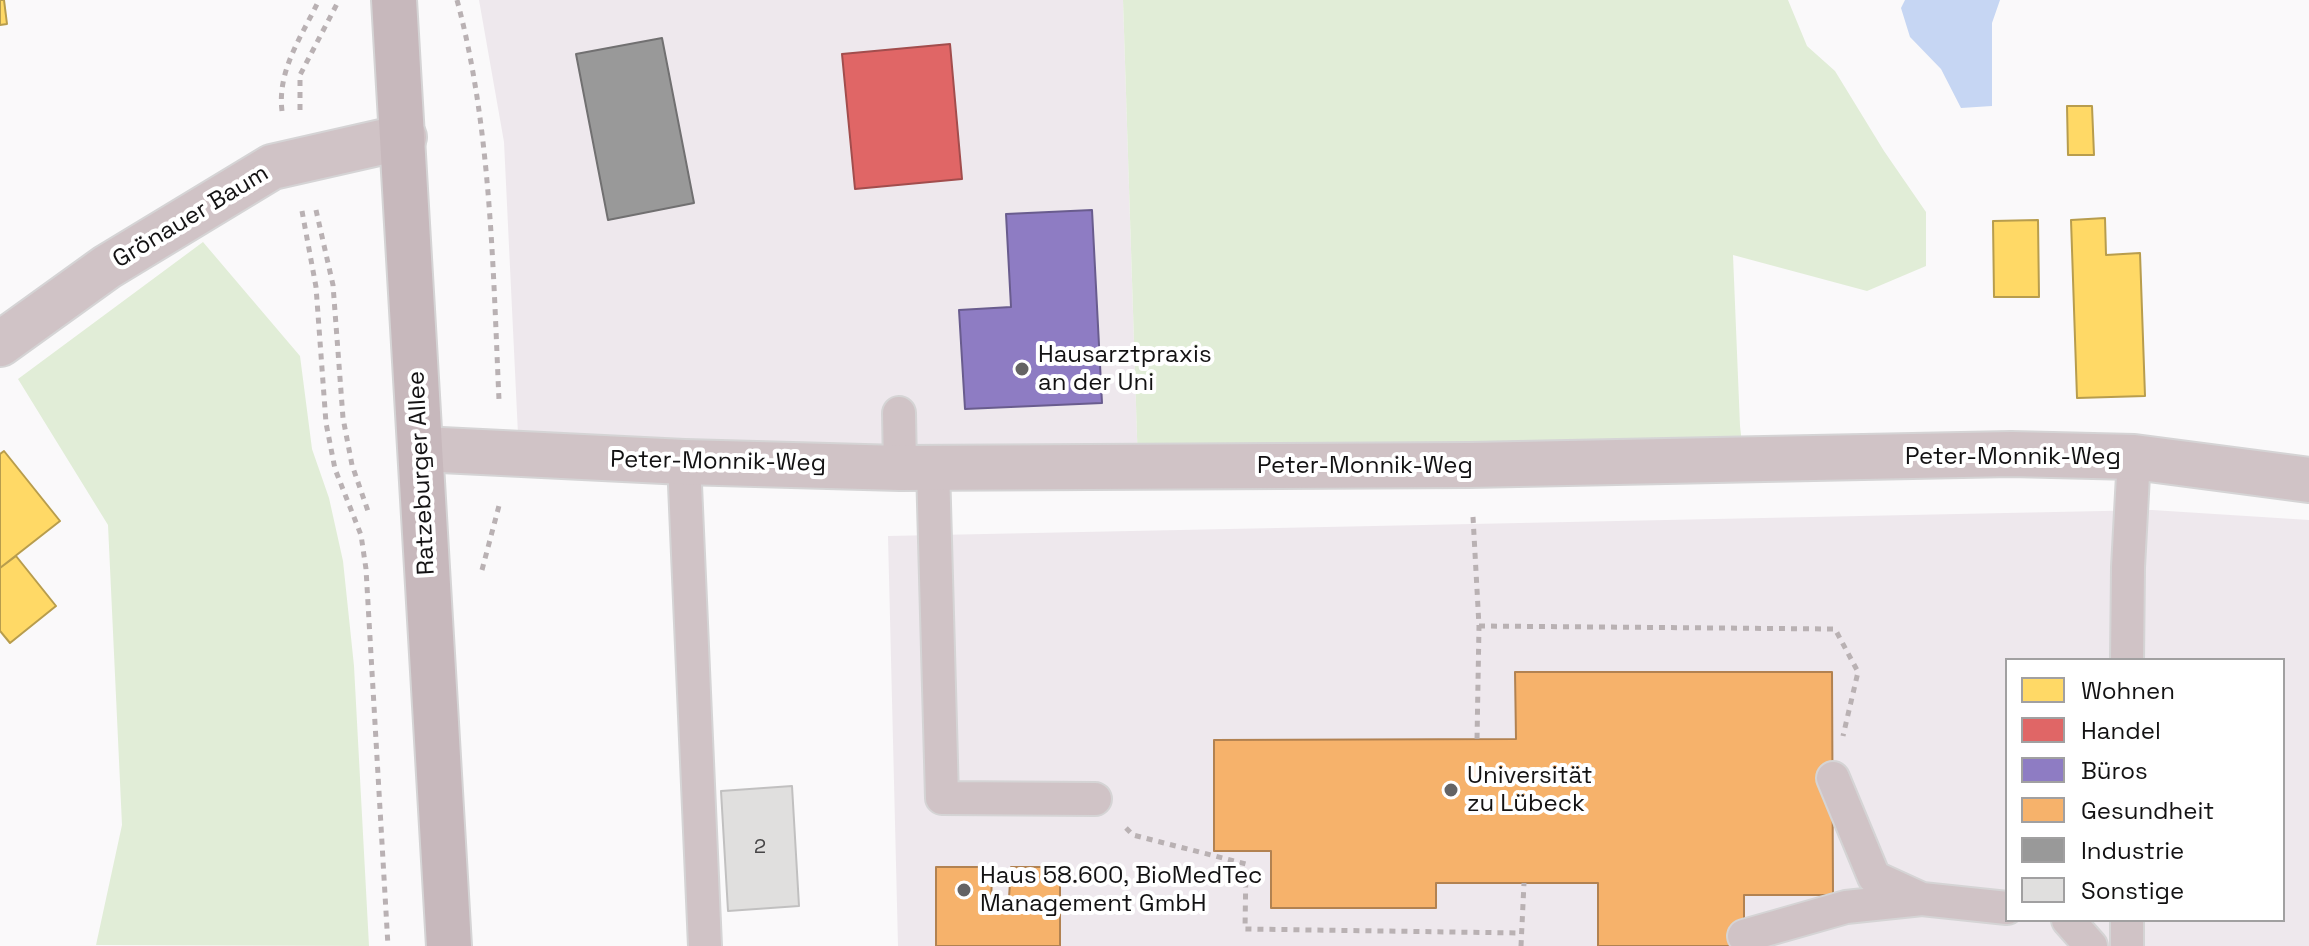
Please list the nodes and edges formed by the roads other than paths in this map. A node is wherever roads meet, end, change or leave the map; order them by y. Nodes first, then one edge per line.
1 (394, 0) edge
2 (404, 137) junction
3 (0, 344) edge
4 (899, 413) dead end
5 (421, 449) junction
6 (2134, 457) junction
7 (684, 462) junction
8 (916, 467) junction
9 (2309, 480) edge
10 (2127, 658) edge
11 (1833, 778) road end
12 (1095, 799) road end
13 (1874, 877) junction
14 (1922, 899) junction
15 (1846, 907) junction
16 (2005, 908) edge
17 (2070, 922) edge
18 (2127, 922) edge
19 (1744, 936) dead end
20 (449, 946) edge
21 (705, 946) edge
22 (2091, 946) edge
23 (2127, 946) edge

1 - 2 main road, Ratzeburger Allee
2 - 3 street, Grönauer Baum
2 - 5 main road, Ratzeburger Allee
4 - 8 lane
5 - 7 street, Peter-Monnik-Weg
5 - 20 main road, Ratzeburger Allee
6 - 8 street, Peter-Monnik-Weg
6 - 9 street, Peter-Monnik-Weg
6 - 10 lane
7 - 8 street, Peter-Monnik-Weg
7 - 21 lane
8 - 12 lane
11 - 13 lane
13 - 14 lane
13 - 15 lane
14 - 15 lane
14 - 16 lane
15 - 19 lane
17 - 22 lane
18 - 23 lane

